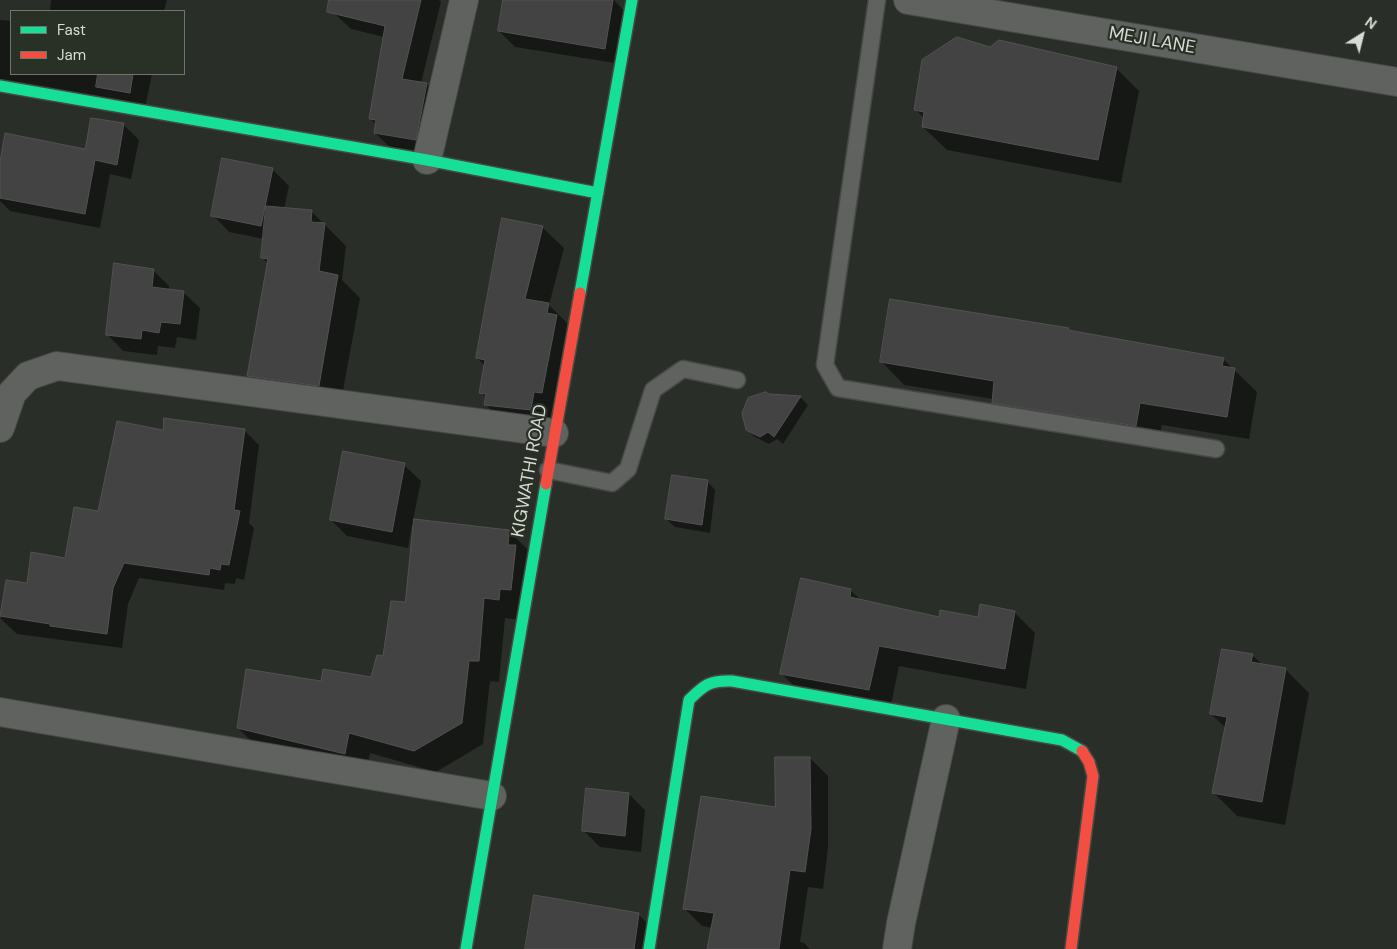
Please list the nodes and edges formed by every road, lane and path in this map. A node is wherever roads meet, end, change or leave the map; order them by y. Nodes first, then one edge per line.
1 (464, 0) edge
2 (632, 0) edge
3 (877, 0) edge
4 (908, 0) edge
5 (1397, 82) edge
6 (0, 86) edge
7 (427, 160) junction
8 (598, 193) junction
9 (737, 380) dead end
10 (0, 428) edge
11 (554, 433) junction
12 (1216, 449) dead end
13 (548, 470) junction
14 (0, 712) edge
15 (946, 719) junction
16 (492, 796) junction
17 (466, 949) edge
18 (649, 949) edge
19 (898, 949) edge
20 (1071, 949) edge

1 - 7 street
2 - 8 street, KIGWATHI ROAD
3 - 12 lane
4 - 5 street, MEJI LANE
6 - 7 street
7 - 8 street
8 - 11 street, KIGWATHI ROAD
9 - 13 lane
10 - 11 street
11 - 13 street, KIGWATHI ROAD
13 - 16 street, KIGWATHI ROAD
14 - 16 street
15 - 18 street
15 - 19 street
15 - 20 street
16 - 17 street, KIGWATHI ROAD

